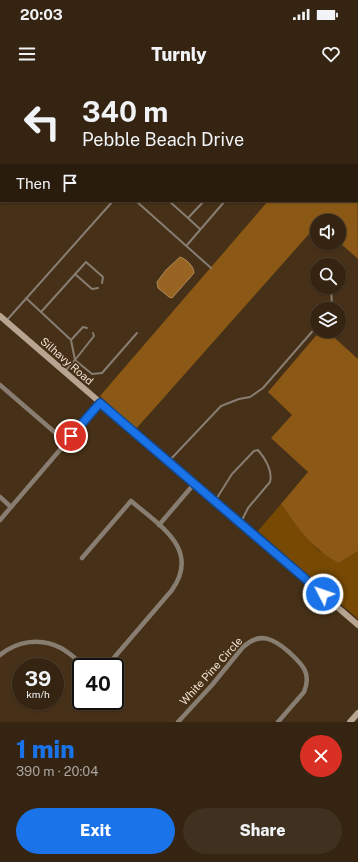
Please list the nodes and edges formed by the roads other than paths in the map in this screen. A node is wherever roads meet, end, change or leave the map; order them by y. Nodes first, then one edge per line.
1 (112, 202) edge
2 (137, 202) edge
3 (170, 202) edge
4 (203, 202) edge
5 (224, 202) edge
6 (188, 218) junction
7 (200, 229) junction
8 (187, 245) junction
9 (212, 268) dead end
10 (75, 274) junction
11 (102, 283) dead end
12 (98, 288) dead end
13 (26, 298) junction
14 (41, 312) junction
15 (0, 316) edge
16 (6, 321) junction
17 (87, 328) dead end
18 (93, 333) dead end
19 (138, 333) dead end
20 (310, 334) edge
21 (71, 340) junction
22 (75, 360) junction
23 (64, 372) junction
24 (0, 385) edge
25 (100, 403) junction
26 (66, 442) junction
27 (168, 462) junction
28 (194, 484) junction
29 (0, 497) edge
30 (215, 502) junction
31 (11, 507) junction
32 (0, 520) edge
33 (240, 523) junction
34 (159, 525) junction
35 (82, 558) dead end
36 (358, 625) edge
37 (0, 655) edge
38 (75, 658) edge
39 (114, 658) edge
40 (358, 713) edge
41 (178, 722) edge
42 (278, 722) edge
43 (350, 722) edge

1 - 13 lane
2 - 8 lane
3 - 6 lane
4 - 6 lane
5 - 7 lane
6 - 7 lane
7 - 8 lane
8 - 9 lane
10 - 11 lane
10 - 12 lane
10 - 14 lane
13 - 14 lane
13 - 16 lane
14 - 21 lane
15 - 16 street, Silhavy Road
16 - 23 street, Silhavy Road
17 - 21 lane
18 - 22 lane
19 - 22 lane
20 - 27 lane
21 - 22 lane
22 - 23 lane
23 - 25 street, Silhavy Road
24 - 26 street
25 - 26 street
25 - 27 street, Silhavy Road
26 - 31 street
27 - 28 street, Silhavy Road
28 - 30 street, Silhavy Road
28 - 34 street
29 - 31 street
30 - 33 street, Silhavy Road
30 - 33 lane
31 - 32 street
33 - 36 street, Silhavy Road
34 - 35 street
34 - 39 street
37 - 38 street
40 - 43 street
41 - 42 street, White Pine Circle

